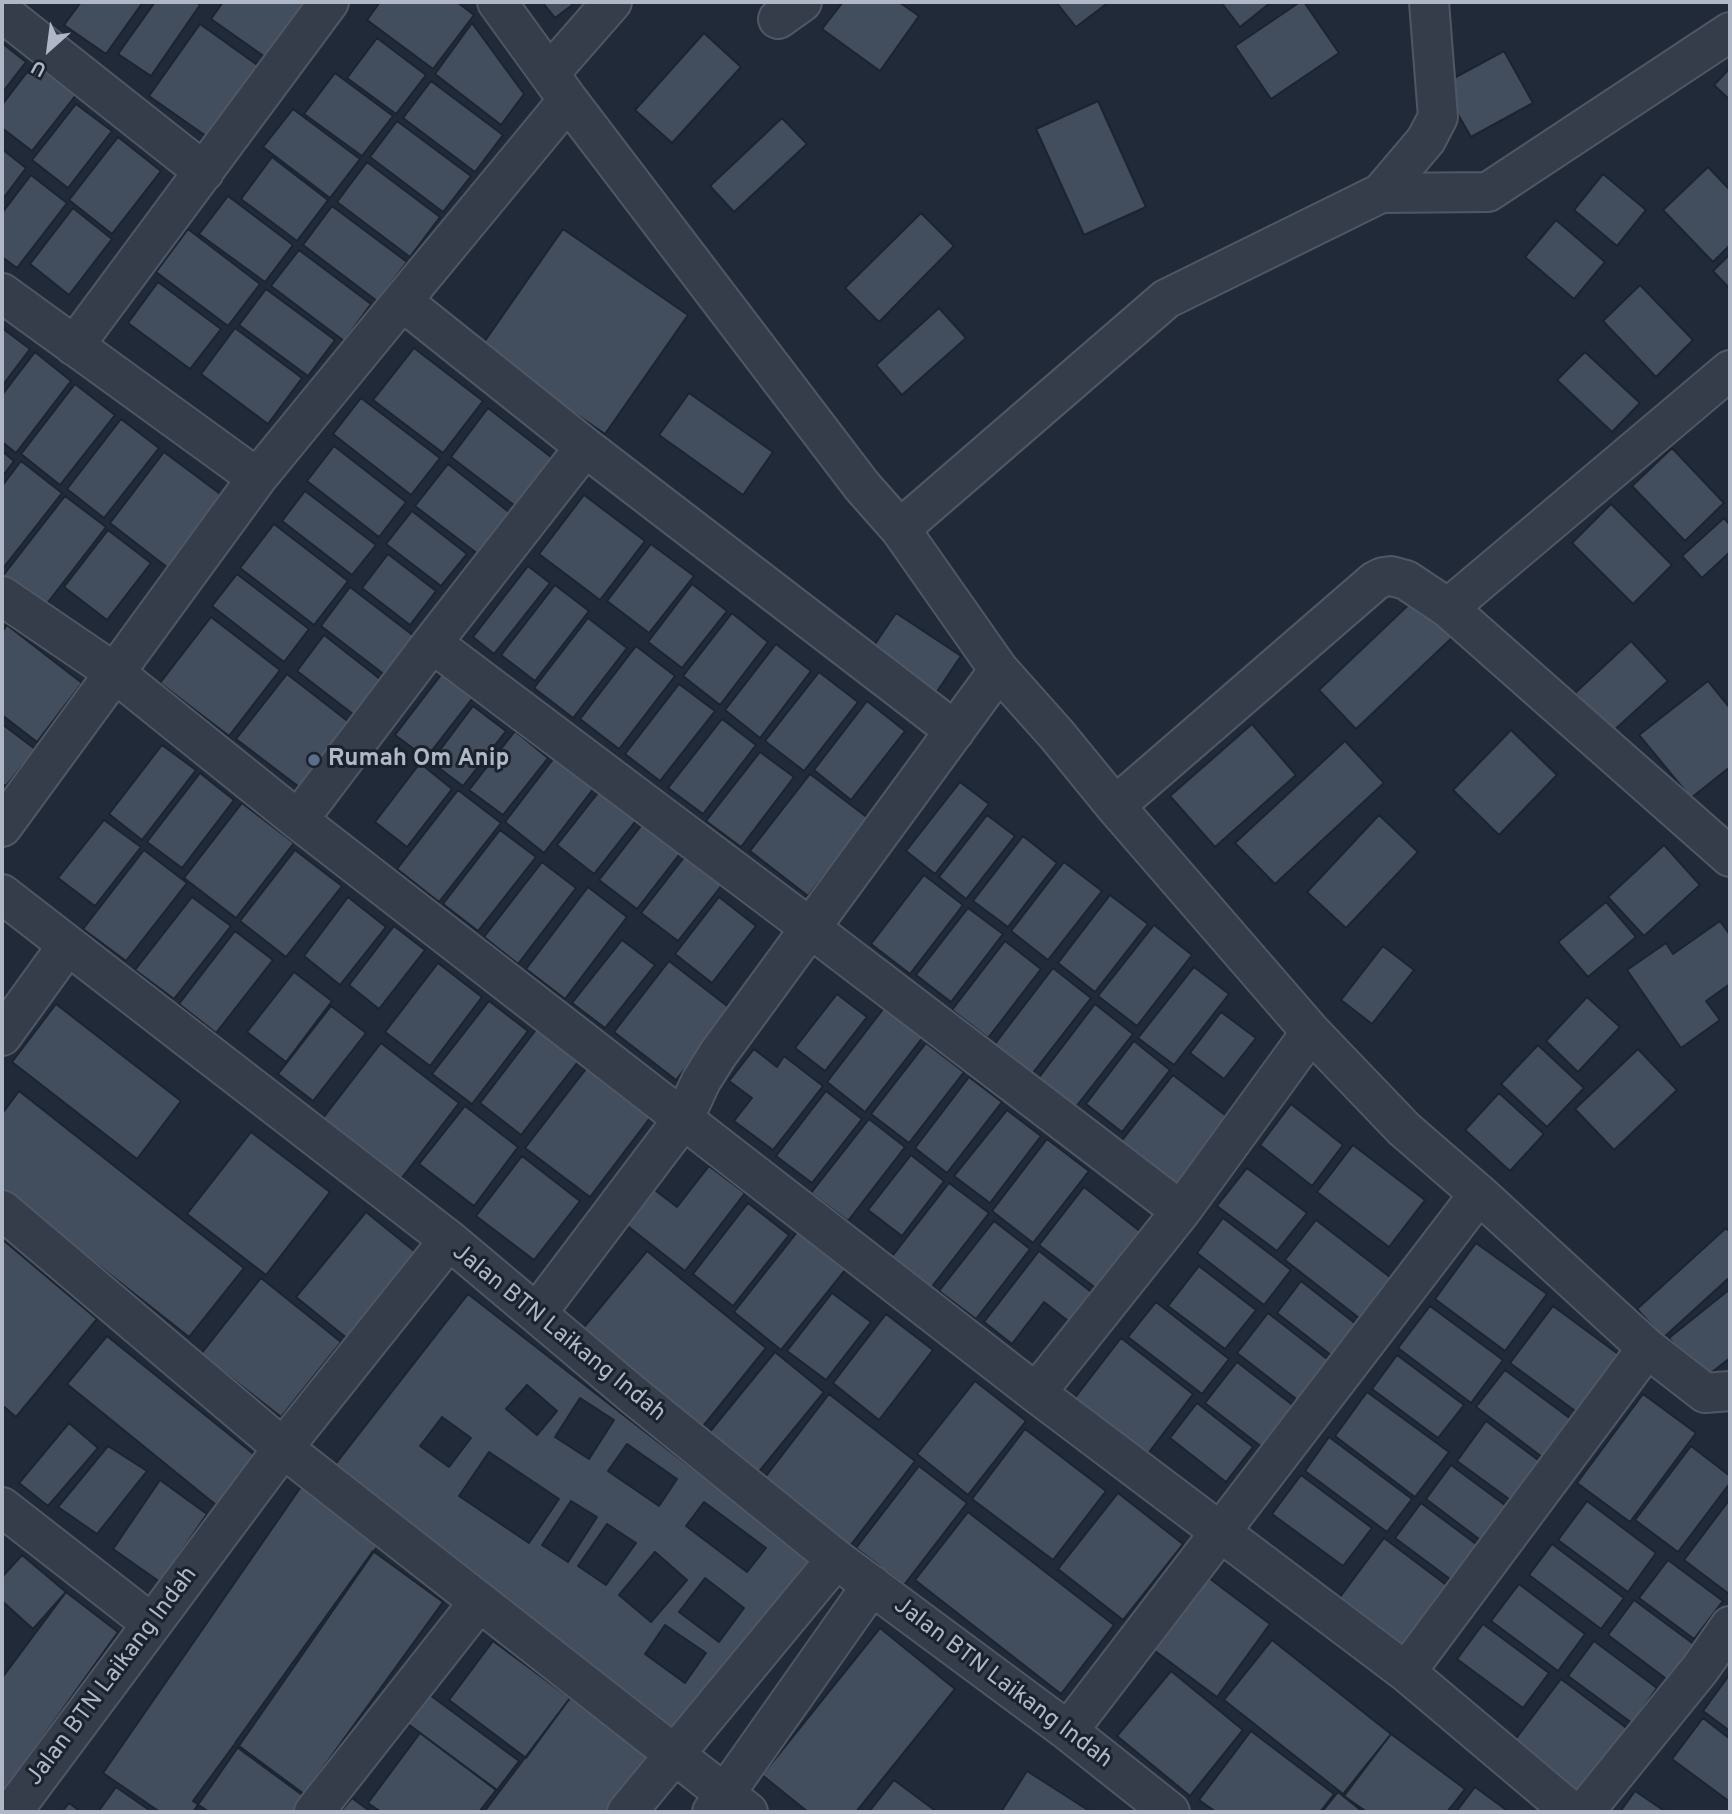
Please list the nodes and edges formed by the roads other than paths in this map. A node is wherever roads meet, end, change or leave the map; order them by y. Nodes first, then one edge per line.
1 (329, 2) edge
2 (497, 2) edge
3 (612, 2) edge
4 (1429, 2) edge
5 (2, 12) edge
6 (1730, 32) edge
7 (558, 87) junction
8 (204, 172) junction
9 (1381, 193) junction
10 (2, 293) edge
11 (402, 301) junction
12 (74, 346) junction
13 (1730, 370) edge
14 (585, 447) junction
15 (257, 478) junction
16 (900, 529) junction
17 (2, 596) edge
18 (1448, 608) junction
19 (432, 643) junction
20 (999, 670) junction
21 (115, 673) junction
22 (955, 731) junction
23 (1115, 806) junction
24 (298, 820) junction
25 (2, 827) edge
26 (1730, 857) edge
27 (2, 894) edge
28 (809, 927) junction
29 (67, 946) junction
30 (1311, 1032) junction
31 (2, 1036) edge
32 (684, 1118) junction
33 (1479, 1194) junction
34 (2, 1210) edge
35 (1181, 1212) junction
36 (449, 1240) junction
37 (537, 1313) junction
38 (1647, 1348) junction
39 (1036, 1393) junction
40 (1722, 1401) edge
41 (284, 1448) junction
42 (2, 1507) edge
43 (1222, 1531) junction
44 (836, 1559) junction
45 (872, 1585) junction
46 (479, 1602) junction
47 (152, 1624) junction
48 (1730, 1626) edge
49 (1406, 1672) junction
50 (1069, 1731) junction
51 (674, 1755) junction
52 (728, 1807) edge
53 (12, 1812) edge
54 (314, 1812) edge
55 (627, 1812) edge
56 (1170, 1812) edge
57 (1572, 1812) edge
58 (1584, 1812) edge

1 - 8 street
2 - 7 street
3 - 7 street
4 - 9 street
5 - 8 street
6 - 9 street
7 - 11 street
7 - 16 street
8 - 12 street
9 - 16 street
10 - 12 street
11 - 14 street
11 - 15 street
12 - 15 street
13 - 18 street
14 - 19 street
14 - 22 street
15 - 21 street
16 - 20 street
17 - 21 street
18 - 23 street
18 - 26 street
19 - 24 street
19 - 28 street
20 - 22 street
20 - 23 street
21 - 24 street
21 - 25 street
22 - 28 street
23 - 30 street
24 - 32 street
27 - 29 street
28 - 32 street
28 - 35 street
29 - 31 street
29 - 36 street
30 - 33 street
30 - 35 street
32 - 37 street
32 - 39 street
33 - 38 street
33 - 43 street
34 - 41 street
35 - 39 street
36 - 37 street, Jalan BTN Laikang Indah
36 - 41 street, Jalan BTN Laikang Indah
37 - 44 street, Jalan BTN Laikang Indah
38 - 40 street
38 - 49 street
39 - 43 street
41 - 46 street
41 - 47 street, Jalan BTN Laikang Indah
42 - 47 street
43 - 49 street
43 - 50 street
44 - 45 street, Jalan BTN Laikang Indah
44 - 51 street
45 - 50 street, Jalan BTN Laikang Indah
45 - 52 street
46 - 51 street
46 - 54 street
47 - 53 street, Jalan BTN Laikang Indah
48 - 58 street
49 - 57 street
50 - 56 street, Jalan BTN Laikang Indah
51 - 52 street
51 - 55 street

